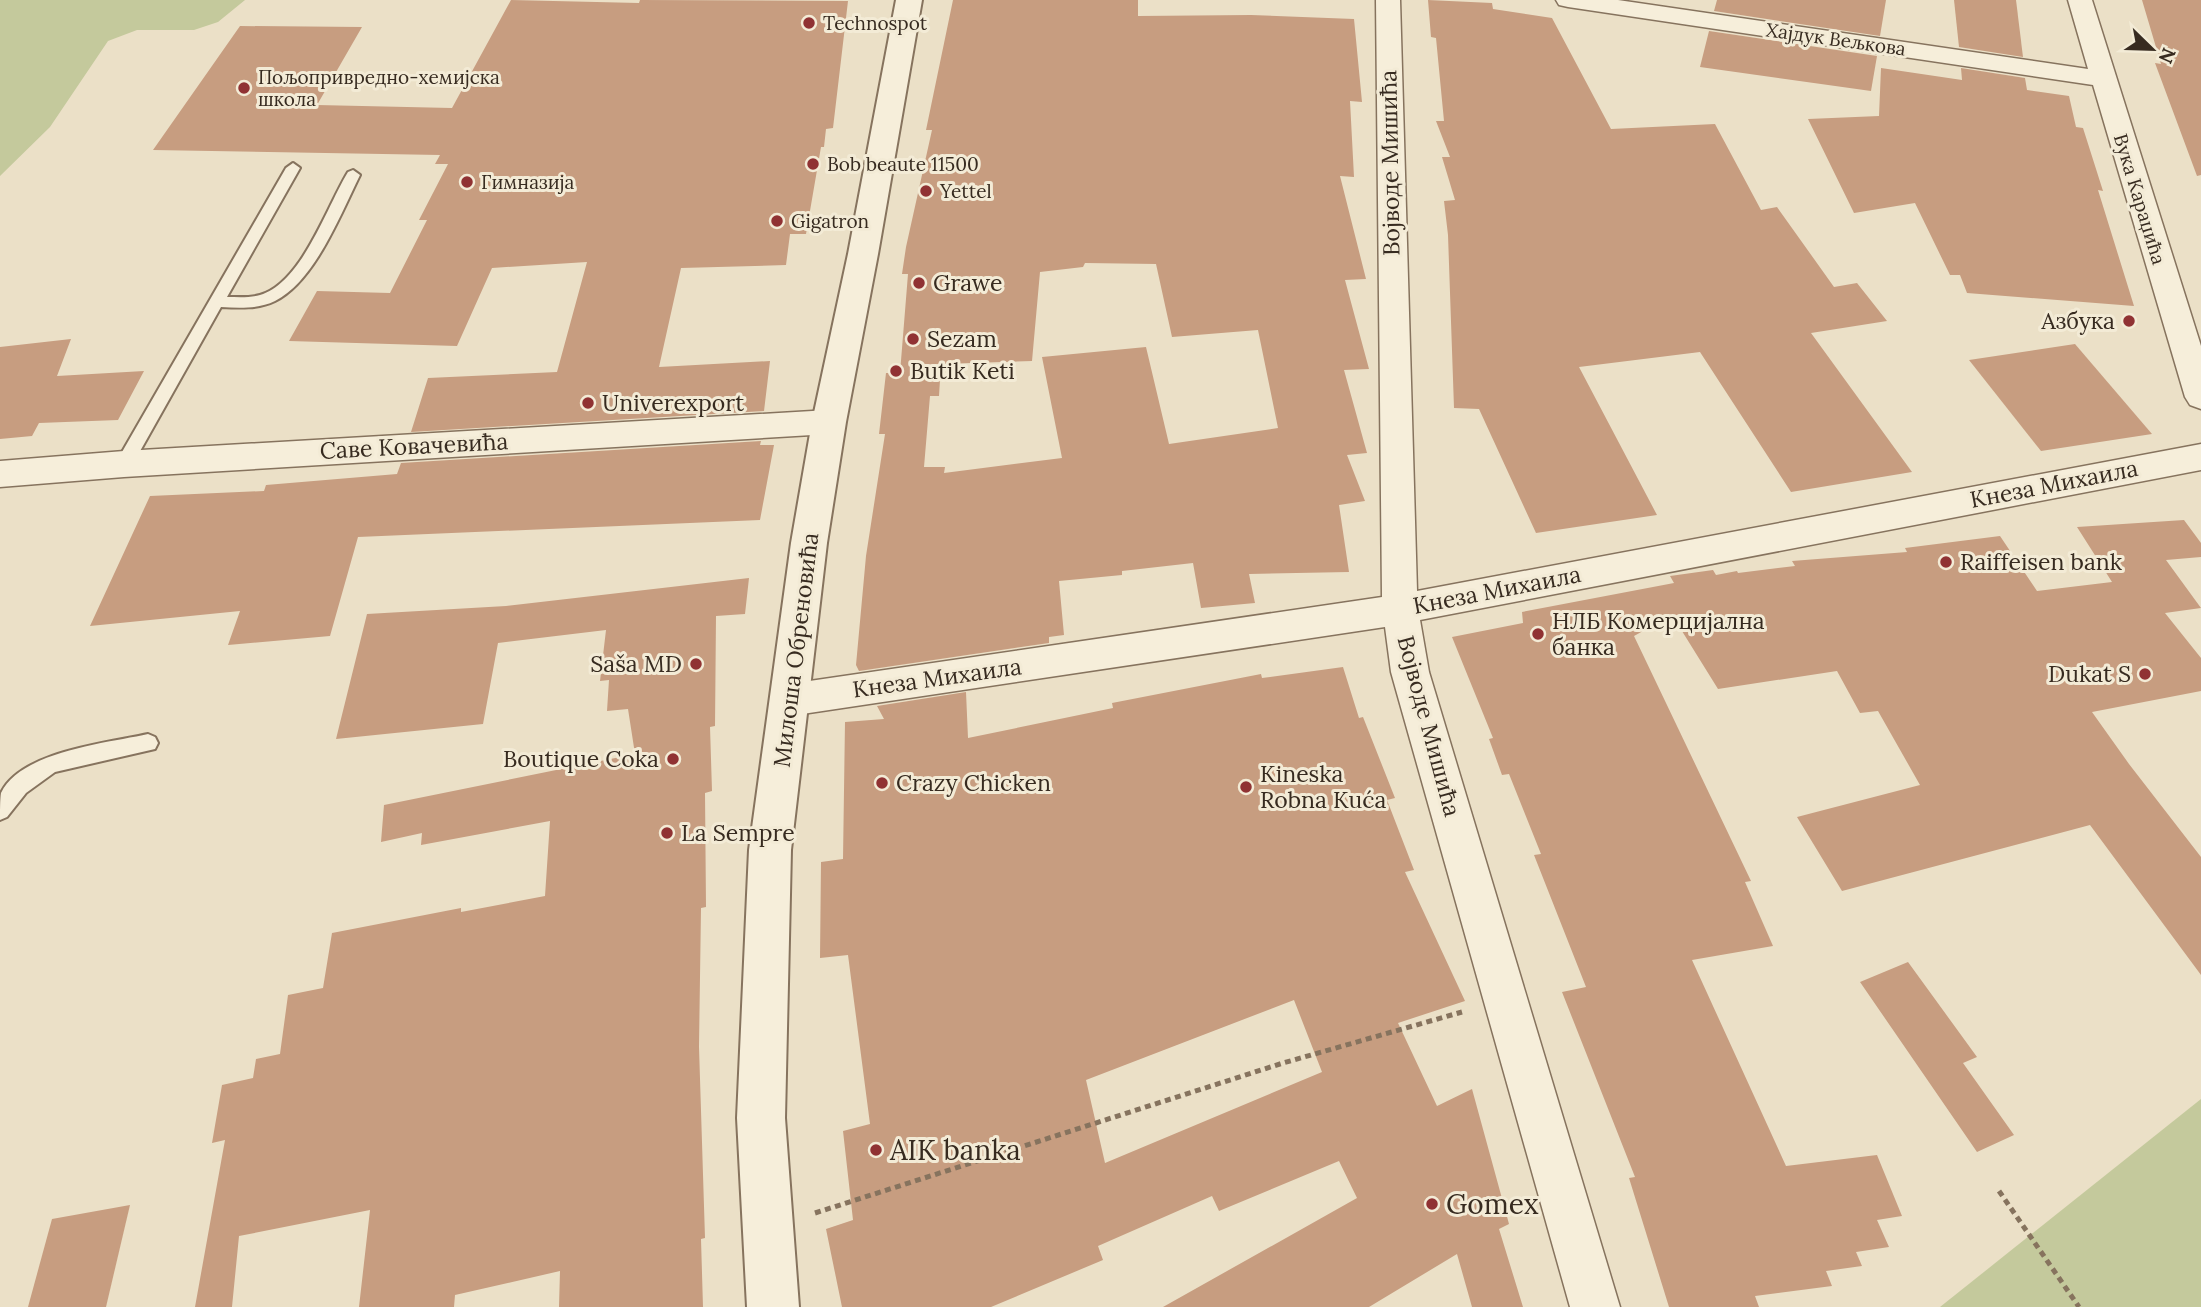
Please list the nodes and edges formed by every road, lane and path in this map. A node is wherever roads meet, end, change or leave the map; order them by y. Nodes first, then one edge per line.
1 (909, 0) edge
2 (1388, 0) edge
3 (1568, 0) edge
4 (2080, 0) edge
5 (2103, 79) junction
6 (293, 168) dead end
7 (354, 175) dead end
8 (219, 302) junction
9 (2201, 397) edge
10 (829, 422) junction
11 (2201, 457) edge
12 (124, 464) junction
13 (0, 474) edge
14 (1400, 608) junction
15 (789, 700) junction
16 (148, 743) dead end
17 (0, 810) edge
18 (1473, 1009) dead end
19 (1999, 1191) dead end
20 (768, 1228) junction
21 (773, 1307) edge
22 (1595, 1307) edge
23 (2079, 1307) edge

1 - 10 street, Милоша Обреновића
2 - 14 street, Војводе Мишића
3 - 5 street, Хајдук Вељкова
4 - 5 street, Вука Караџића
5 - 9 street, Вука Караџића
6 - 8 lane
7 - 8 lane
8 - 12 lane
10 - 12 street, Саве Ковачевића
10 - 15 street, Милоша Обреновића
11 - 14 street, Кнеза Михаила
12 - 13 street, Саве Ковачевића
14 - 15 street, Кнеза Михаила
14 - 22 street, Војводе Мишића
15 - 20 street, Милоша Обреновића
16 - 17 lane
18 - 20 path
19 - 23 path
20 - 21 street, Милоша Обреновића

